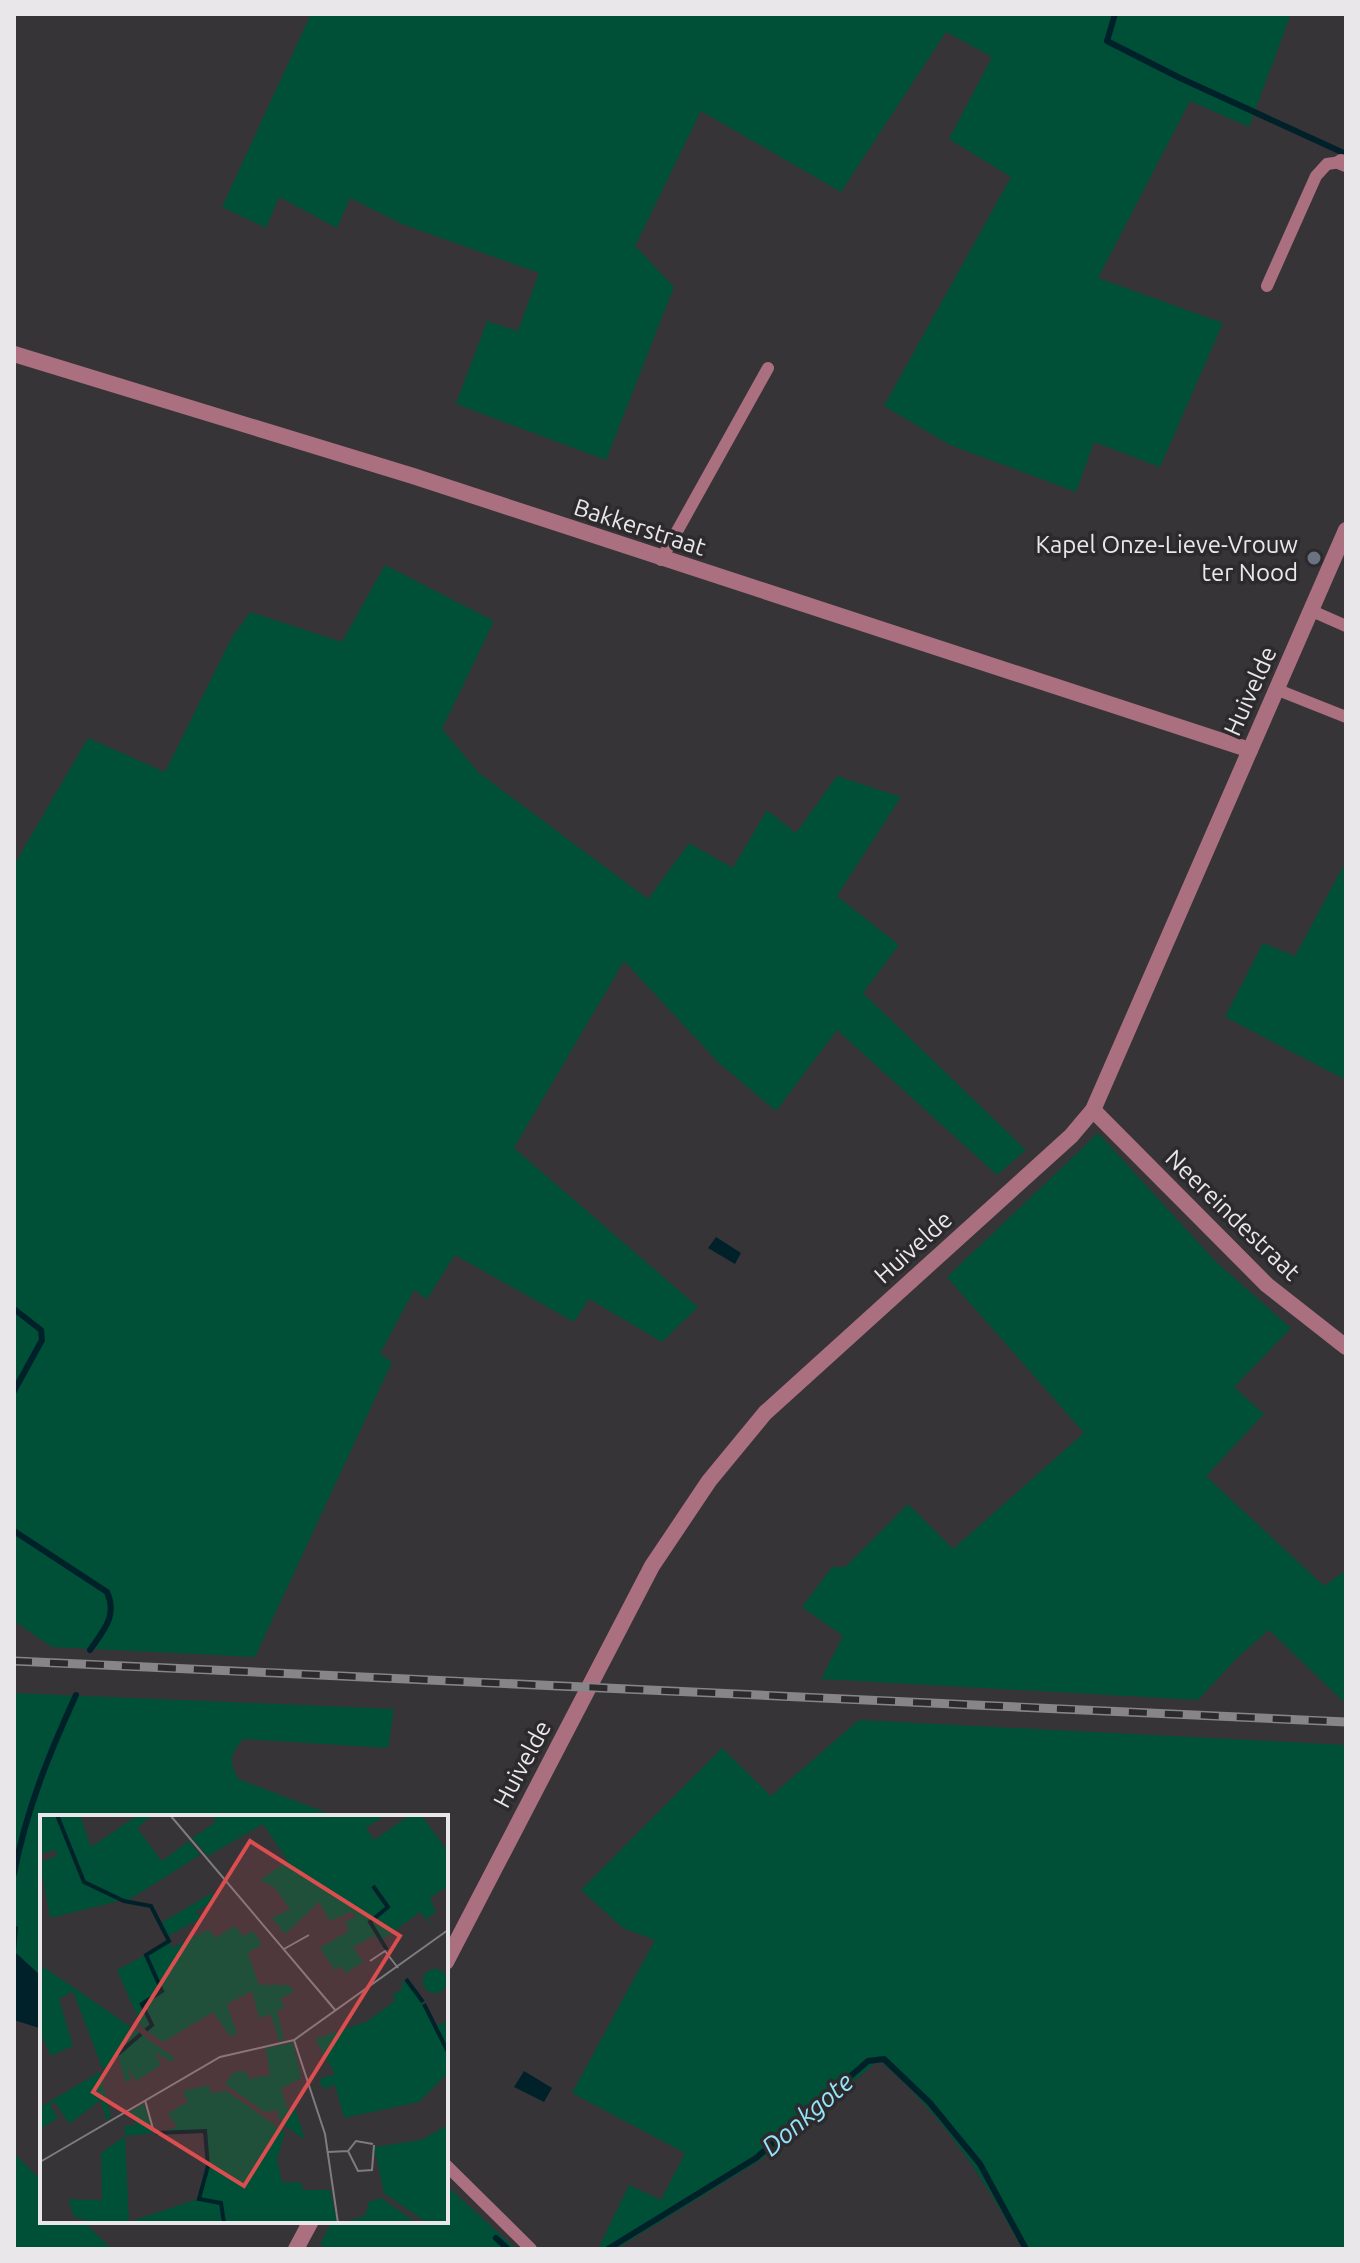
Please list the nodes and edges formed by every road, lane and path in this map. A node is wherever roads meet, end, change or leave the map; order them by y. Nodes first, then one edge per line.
1 (1343, 163) edge
2 (1267, 286) dead end
3 (14, 354) edge
4 (768, 368) dead end
5 (1346, 530) edge
6 (661, 560) junction
7 (1312, 611) junction
8 (1346, 626) edge
9 (1278, 690) junction
10 (1346, 717) edge
11 (1250, 750) junction
12 (1093, 1110) junction
13 (1346, 1347) edge
14 (448, 1958) edge
15 (448, 2167) edge
16 (310, 2223) edge
17 (296, 2249) edge
18 (531, 2249) edge

1 - 2 lane
3 - 6 street, Bakkerstraat
4 - 6 lane
5 - 7 street, Huivelde
6 - 11 street, Bakkerstraat
7 - 8 lane
7 - 9 street, Huivelde
9 - 10 lane
9 - 11 street, Huivelde
11 - 12 street, Huivelde
12 - 13 street, Neereindestraat
12 - 14 street, Huivelde
15 - 18 lane
16 - 17 street

